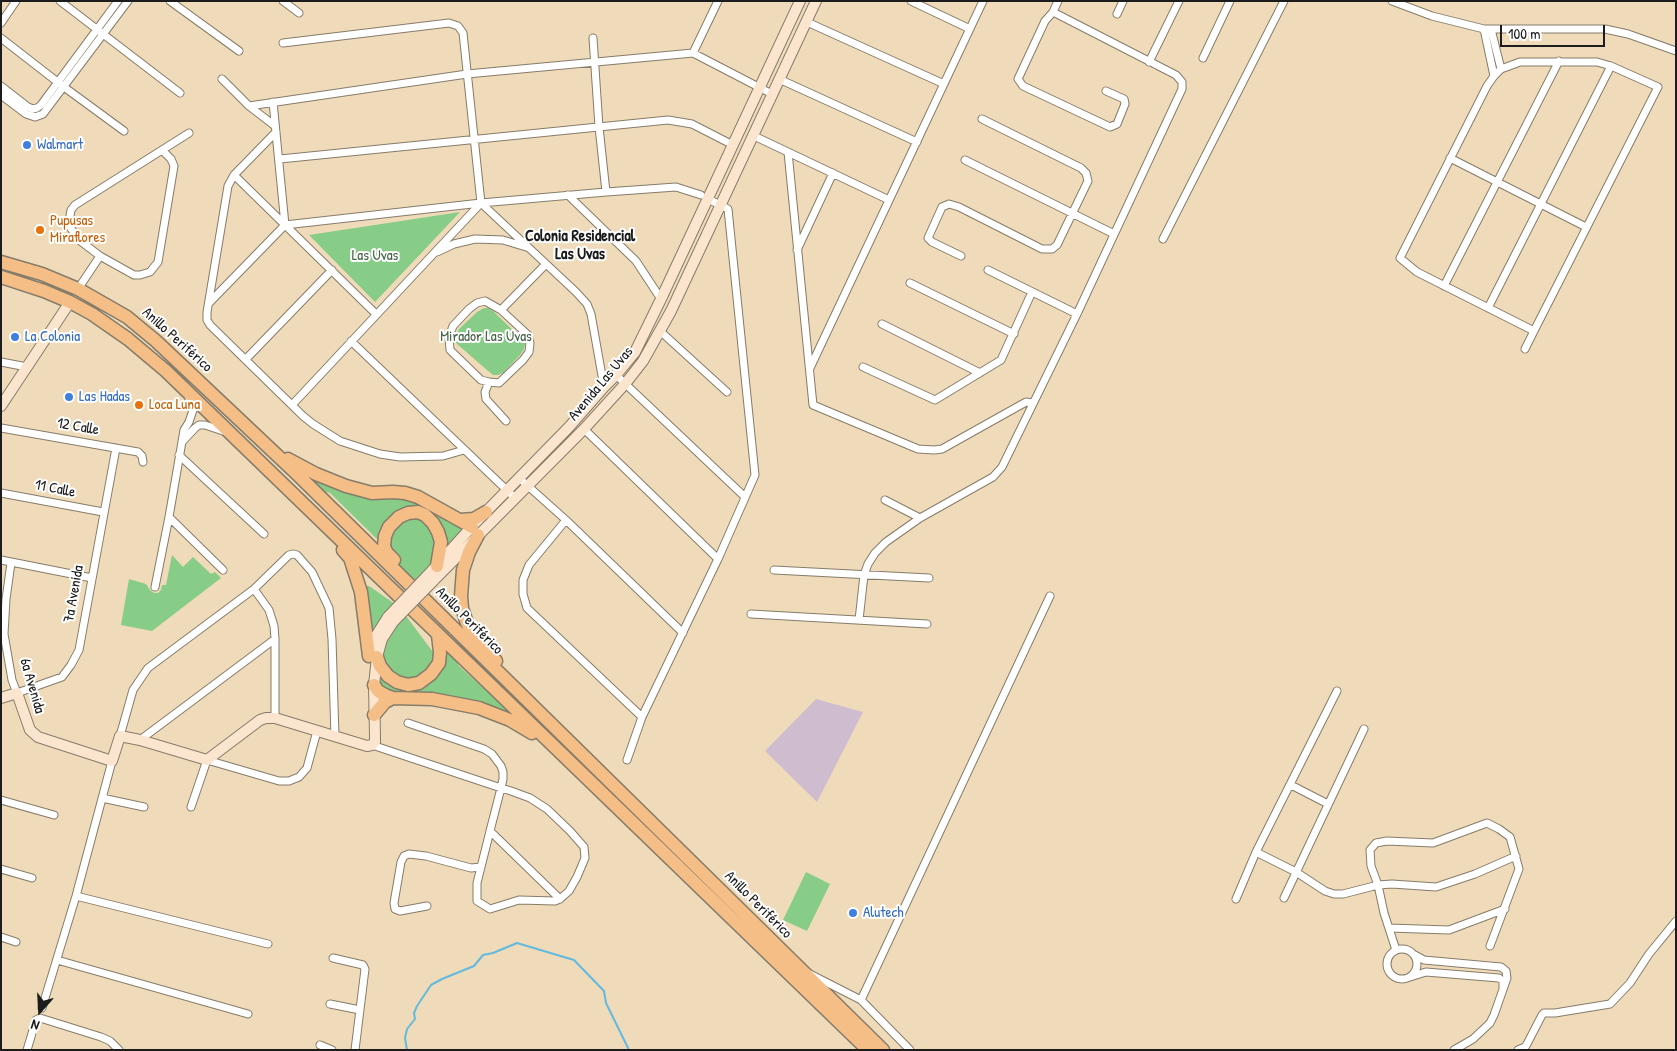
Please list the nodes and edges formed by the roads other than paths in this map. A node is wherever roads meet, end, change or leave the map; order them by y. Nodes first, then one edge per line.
1 (16, 1) edge
2 (60, 1) edge
3 (118, 1) edge
4 (128, 1) edge
5 (170, 1) edge
6 (283, 1) edge
7 (718, 1) edge
8 (800, 1) edge
9 (816, 1) edge
10 (911, 1) edge
11 (983, 1) edge
12 (1058, 1) edge
13 (1123, 1) edge
14 (1179, 1) edge
15 (1230, 1) edge
16 (1284, 1) edge
17 (1392, 1) edge
18 (1053, 12) junction
19 (299, 13) dead end
20 (1117, 14) dead end
21 (806, 22) junction
22 (1, 23) edge
23 (970, 29) junction
24 (1487, 29) junction
25 (100, 32) junction
26 (1, 38) edge
27 (593, 38) dead end
28 (283, 43) dead end
29 (239, 51) dead end
30 (1676, 51) edge
31 (693, 54) junction
32 (1203, 58) dead end
33 (1559, 61) junction
34 (1149, 62) junction
35 (594, 63) junction
36 (1612, 66) junction
37 (1501, 69) junction
38 (467, 74) junction
39 (1494, 76) junction
40 (222, 79) dead end
41 (779, 79) junction
42 (58, 82) junction
43 (944, 84) junction
44 (1, 86) edge
45 (64, 87) junction
46 (759, 87) junction
47 (1106, 91) dead end
48 (180, 92) dead end
49 (772, 94) junction
50 (1, 95) edge
51 (274, 102) junction
52 (249, 106) junction
53 (982, 119) dead end
54 (599, 127) junction
55 (275, 129) junction
56 (124, 130) dead end
57 (189, 133) dead end
58 (752, 135) junction
59 (474, 140) junction
60 (917, 142) junction
61 (732, 145) junction
62 (162, 150) junction
63 (788, 152) junction
64 (1450, 158) junction
65 (280, 159) junction
66 (965, 160) dead end
67 (832, 173) junction
68 (234, 175) junction
69 (1498, 182) junction
70 (606, 192) junction
71 (568, 195) junction
72 (704, 197) junction
73 (889, 200) junction
74 (481, 204) junction
75 (720, 204) junction
76 (1541, 204) junction
77 (1073, 214) junction
78 (285, 225) junction
79 (1586, 227) junction
80 (1114, 234) junction
81 (1163, 239) dead end
82 (529, 248) junction
83 (797, 250) junction
84 (434, 253) junction
85 (100, 256) junction
86 (961, 256) dead end
87 (1, 262) edge
88 (546, 264) junction
89 (332, 270) junction
90 (988, 270) dead end
91 (1, 277) edge
92 (910, 283) dead end
93 (1444, 286) junction
94 (78, 289) junction
95 (1032, 292) junction
96 (661, 299) junction
97 (70, 302) junction
98 (210, 303) junction
99 (1488, 308) junction
100 (501, 310) junction
101 (376, 314) junction
102 (1077, 314) junction
103 (882, 324) dead end
104 (660, 331) junction
105 (1534, 331) junction
106 (1014, 334) junction
107 (351, 341) junction
108 (1525, 348) dead end
109 (246, 359) junction
110 (1, 362) edge
111 (27, 367) junction
112 (863, 367) dead end
113 (809, 369) junction
114 (980, 373) junction
115 (616, 375) junction
116 (489, 382) junction
117 (625, 384) junction
118 (181, 385) junction
119 (604, 387) junction
120 (727, 392) dead end
121 (1032, 403) junction
122 (292, 404) junction
123 (1, 406) edge
124 (193, 410) junction
125 (506, 421) dead end
126 (205, 425) junction
127 (1, 428) edge
128 (584, 429) junction
129 (239, 440) junction
130 (181, 445) junction
131 (116, 448) junction
132 (464, 450) junction
133 (273, 451) junction
134 (179, 455) junction
135 (143, 462) dead end
136 (518, 478) junction
137 (527, 486) junction
138 (506, 490) junction
139 (1, 493) edge
140 (745, 497) junction
141 (515, 498) junction
142 (886, 500) dead end
143 (103, 512) junction
144 (486, 512) junction
145 (169, 517) junction
146 (920, 518) junction
147 (458, 520) junction
148 (566, 520) junction
149 (322, 522) junction
150 (475, 531) junction
151 (264, 534) dead end
152 (718, 559) junction
153 (1, 560) edge
154 (11, 563) junction
155 (223, 570) dead end
156 (774, 570) dead end
157 (433, 575) junction
158 (864, 575) junction
159 (92, 578) junction
160 (929, 578) dead end
161 (409, 584) junction
162 (156, 586) dead end
163 (254, 589) junction
164 (1050, 596) dead end
165 (751, 614) dead end
166 (859, 620) junction
167 (927, 624) dead end
168 (683, 633) junction
169 (438, 635) junction
170 (275, 639) junction
171 (373, 656) junction
172 (374, 685) junction
173 (1337, 691) dead end
174 (17, 693) junction
175 (1, 698) edge
176 (393, 698) junction
177 (534, 708) junction
178 (374, 715) junction
179 (275, 718) junction
180 (642, 718) junction
181 (408, 723) dead end
182 (1364, 729) dead end
183 (317, 731) junction
184 (120, 736) junction
185 (335, 737) junction
186 (140, 740) junction
187 (372, 745) junction
188 (552, 745) junction
189 (207, 760) junction
190 (627, 760) dead end
191 (112, 761) junction
192 (1290, 785) junction
193 (501, 788) junction
194 (102, 798) junction
195 (1, 800) edge
196 (1328, 804) junction
197 (144, 807) dead end
198 (191, 807) dead end
199 (54, 815) dead end
200 (490, 831) junction
201 (1256, 852) junction
202 (1516, 856) junction
203 (481, 867) junction
204 (1, 869) edge
205 (1296, 872) junction
206 (32, 878) dead end
207 (1378, 885) junction
208 (76, 896) junction
209 (1284, 898) dead end
210 (560, 899) junction
211 (1236, 899) dead end
212 (427, 906) dead end
213 (1505, 909) junction
214 (1676, 921) edge
215 (1389, 928) junction
216 (1, 937) edge
217 (16, 942) dead end
218 (268, 944) dead end
219 (1490, 946) dead end
220 (1396, 950) junction
221 (1413, 954) junction
222 (333, 958) dead end
223 (57, 960) junction
224 (798, 967) junction
225 (1410, 977) junction
226 (1503, 989) junction
227 (861, 1000) junction
228 (330, 1004) dead end
229 (42, 1008) dead end
230 (360, 1010) junction
231 (248, 1014) dead end
232 (320, 1045) dead end
233 (27, 1050) edge
234 (119, 1050) edge
235 (332, 1050) edge
236 (354, 1050) edge
237 (868, 1050) edge
238 (883, 1050) edge
239 (910, 1050) edge
240 (1454, 1050) edge
241 (1518, 1050) edge

1 - 22 street
2 - 25 street
3 - 25 street
4 - 25 street
5 - 29 street
6 - 19 street
7 - 31 street
8 - 46 street, Avenida Las Uvas
9 - 21 street, Avenida Las Uvas
10 - 23 street
11 - 23 street
12 - 18 street
13 - 20 street
14 - 34 street
15 - 32 street
16 - 81 street
17 - 24 street
18 - 34 street
18 - 47 street
21 - 41 street, Avenida Las Uvas
21 - 43 street
23 - 43 street
24 - 30 street
24 - 37 street
24 - 39 street
25 - 42 street
25 - 45 street
25 - 48 street
26 - 42 street
27 - 35 street
28 - 38 street
31 - 35 street
31 - 46 street
33 - 36 street
33 - 37 street
33 - 69 street
34 - 80 street
35 - 38 street
35 - 54 street
36 - 76 street
36 - 79 street
37 - 39 street
38 - 51 street
38 - 59 street
39 - 64 street
40 - 52 street
41 - 49 street, Avenida Las Uvas
41 - 60 street
42 - 44 street
42 - 45 street
43 - 60 street
45 - 50 street
45 - 56 street
46 - 49 street
46 - 61 street, Avenida Las Uvas
49 - 58 street, Avenida Las Uvas
51 - 52 street
51 - 55 street
52 - 55 street
53 - 77 street
54 - 59 street
54 - 61 street
54 - 70 street
55 - 65 street
55 - 68 street
57 - 62 street
58 - 63 street
58 - 75 street, Avenida Las Uvas
59 - 65 street
59 - 74 street
60 - 73 street
61 - 72 street, Avenida Las Uvas
62 - 85 street
62 - 85 street
63 - 67 street
63 - 83 street
64 - 69 street
64 - 93 street
65 - 78 street
66 - 77 street
67 - 73 street
67 - 83 street
68 - 78 street
68 - 98 street
69 - 76 street
69 - 93 street
70 - 71 street
70 - 72 street
71 - 74 street
71 - 96 street
72 - 75 street
72 - 96 street, Avenida Las Uvas
73 - 113 street
74 - 78 street
74 - 82 street
74 - 84 street
75 - 104 street, Avenida Las Uvas
75 - 140 street
76 - 79 street
76 - 99 street
77 - 80 street
77 - 86 street
78 - 89 street
78 - 98 street
79 - 105 street
80 - 102 street
82 - 84 street
82 - 88 street
83 - 113 street
84 - 101 street
85 - 94 street
87 - 94 highway, Anillo Periférico
88 - 100 street
88 - 119 street
89 - 101 street
89 - 109 street
90 - 95 street
91 - 97 highway, Anillo Periférico
92 - 106 street
93 - 99 street
94 - 133 highway, Anillo Periférico
95 - 102 street
95 - 106 street
96 - 115 street, Avenida Las Uvas
97 - 111 street
97 - 118 highway, Anillo Periférico
98 - 109 street
99 - 105 street
100 - 116 street
100 - 116 street
101 - 107 street
102 - 121 street
103 - 114 street
104 - 117 street, Avenida Las Uvas
104 - 120 street
105 - 108 street
106 - 114 street
107 - 122 street
107 - 132 street
109 - 122 street
110 - 111 street
111 - 123 street
112 - 114 street
113 - 121 street
115 - 117 street
115 - 119 street, Avenida Las Uvas
116 - 125 street
117 - 128 street, Avenida Las Uvas
117 - 140 street
118 - 124 street
118 - 129 highway, Anillo Periférico
119 - 136 street, Avenida Las Uvas
121 - 146 street
122 - 132 street
124 - 126 street
124 - 130 street
126 - 129 street
126 - 130 street
127 - 131 street, 12 Calle
128 - 137 street, Avenida Las Uvas
128 - 152 street
129 - 149 highway, Anillo Periférico
130 - 134 street
131 - 135 street, 12 Calle
131 - 143 street, 7a Avenida
132 - 138 street
133 - 147 highway
133 - 161 highway, Anillo Periférico
134 - 145 street
134 - 151 street
136 - 137 street
136 - 138 street, Avenida Las Uvas
137 - 141 street, Avenida Las Uvas
137 - 148 street
138 - 141 street
138 - 144 street, Avenida Las Uvas
139 - 143 street, 11 Calle
140 - 152 street
141 - 150 street, Avenida Las Uvas
142 - 146 street
143 - 159 street, 7a Avenida
144 - 147 highway
144 - 150 street, Avenida Las Uvas
145 - 155 street
145 - 162 street
146 - 158 street
147 - 150 highway
148 - 168 street
148 - 180 street
149 - 169 highway, Anillo Periférico
149 - 171 highway
150 - 157 street, Avenida Las Uvas
150 - 177 highway
152 - 168 street
153 - 154 street
154 - 159 street
154 - 174 street, 6a Avenida
156 - 158 street
157 - 161 highway
157 - 171 street, Avenida Las Uvas, bridge
158 - 160 street
158 - 166 street
159 - 174 street, 7a Avenida
161 - 177 highway, Anillo Periférico
163 - 170 street
163 - 184 street
163 - 185 street
164 - 227 street
165 - 166 street
166 - 167 street
168 - 180 street
169 - 171 highway
169 - 188 highway, Anillo Periférico
170 - 179 street
170 - 186 street
171 - 172 street, Avenida Las Uvas
172 - 176 highway
172 - 178 street, Avenida Las Uvas
173 - 192 street
174 - 175 street, 7a Avenida
174 - 191 street, 6a Avenida
176 - 178 highway
176 - 188 highway
177 - 224 highway, Anillo Periférico
178 - 187 street, Avenida Las Uvas
179 - 183 street
179 - 189 street
180 - 190 street
181 - 193 street
182 - 196 street
183 - 185 street
183 - 189 street
184 - 186 street
184 - 191 street
185 - 187 street
186 - 189 street
187 - 193 street
188 - 237 highway, Anillo Periférico
189 - 198 street
191 - 194 street
192 - 196 street
192 - 201 street
193 - 200 street
193 - 210 street
194 - 197 street
194 - 208 street
195 - 199 street
196 - 205 street
200 - 203 street
200 - 210 street
201 - 205 street
201 - 211 street
202 - 207 street
202 - 207 street
202 - 213 street
203 - 210 street
203 - 212 street
204 - 206 street
205 - 207 street
205 - 209 street
207 - 215 street
208 - 218 street
208 - 223 street
213 - 215 street
213 - 219 street
214 - 241 street
215 - 220 street
216 - 217 street
220 - 221 street
220 - 225 street
221 - 225 street
221 - 226 street
222 - 230 street
223 - 229 street
223 - 231 street
224 - 227 street
224 - 238 highway, Anillo Periférico
225 - 226 street
226 - 240 street
227 - 239 street
228 - 230 street
230 - 236 street
232 - 235 street
233 - 234 street

